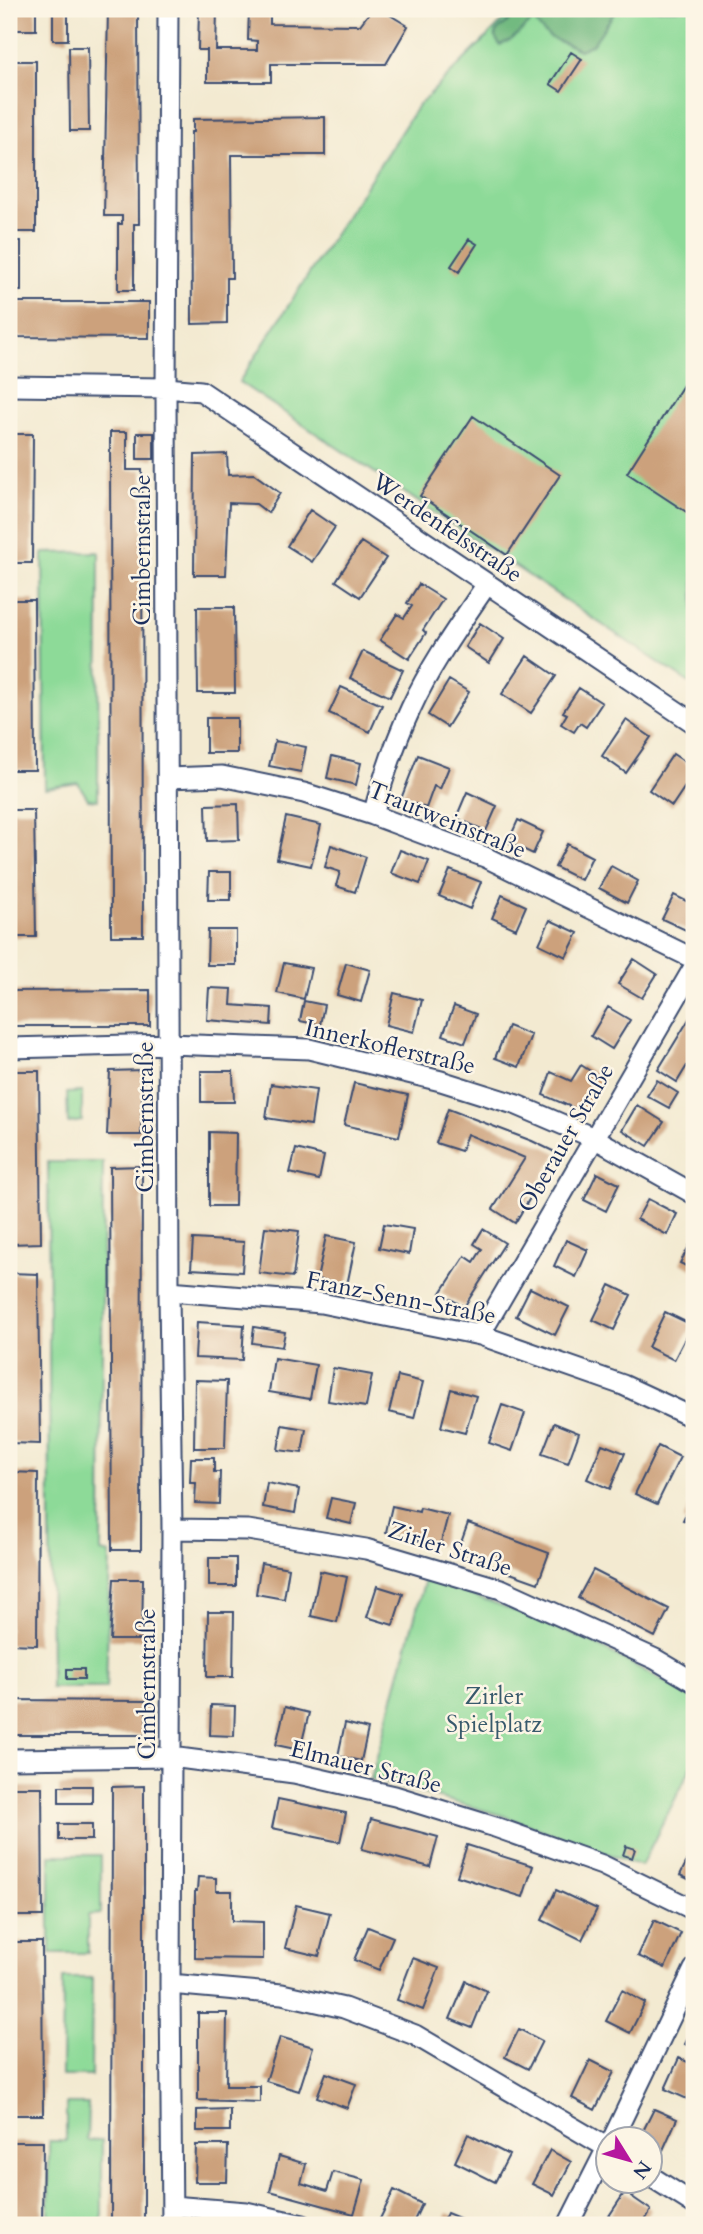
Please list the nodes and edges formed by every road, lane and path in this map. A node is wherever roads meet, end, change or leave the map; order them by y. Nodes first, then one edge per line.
1 (167, 9) edge
2 (9, 386) edge
3 (166, 388) junction
4 (487, 584) junction
5 (694, 723) edge
6 (168, 778) junction
7 (373, 815) junction
8 (694, 959) edge
9 (694, 967) edge
10 (169, 1044) junction
11 (9, 1048) edge
12 (594, 1138) junction
13 (694, 1194) edge
14 (169, 1291) junction
15 (480, 1335) junction
16 (694, 1418) edge
17 (172, 1529) junction
18 (694, 1682) edge
19 (171, 1757) junction
20 (9, 1759) edge
21 (694, 1910) edge
22 (694, 1969) edge
23 (170, 1984) junction
24 (619, 2126) edge
25 (594, 2139) edge
26 (594, 2174) edge
27 (664, 2185) edge
28 (694, 2204) edge
29 (172, 2216) edge
30 (303, 2225) edge
31 (568, 2225) edge

1 - 3 street, Cimbernstraße
2 - 3 street, Werdenfelsstraße
3 - 4 street, Werdenfelsstraße
3 - 6 street, Cimbernstraße
4 - 5 street, Werdenfelsstraße
4 - 7 street
6 - 7 street, Trautweinstraße
6 - 10 street, Cimbernstraße
7 - 8 street, Trautweinstraße
9 - 12 street, Oberauer Straße
10 - 11 street, Innerkoflerstraße
10 - 12 street, Innerkoflerstraße
10 - 14 street, Cimbernstraße
12 - 13 street, Innerkoflerstraße
12 - 15 street, Oberauer Straße
14 - 15 street, Franz-Senn-Straße
14 - 17 street, Cimbernstraße
15 - 16 street, Franz-Senn-Straße
17 - 18 street, Zirler Straße
17 - 19 street, Cimbernstraße
19 - 20 street, Elmauer Straße
19 - 21 street, Elmauer Straße
19 - 23 street, Cimbernstraße
22 - 24 street
23 - 25 street
23 - 29 street, Cimbernstraße
26 - 31 street
27 - 28 street
29 - 30 street

